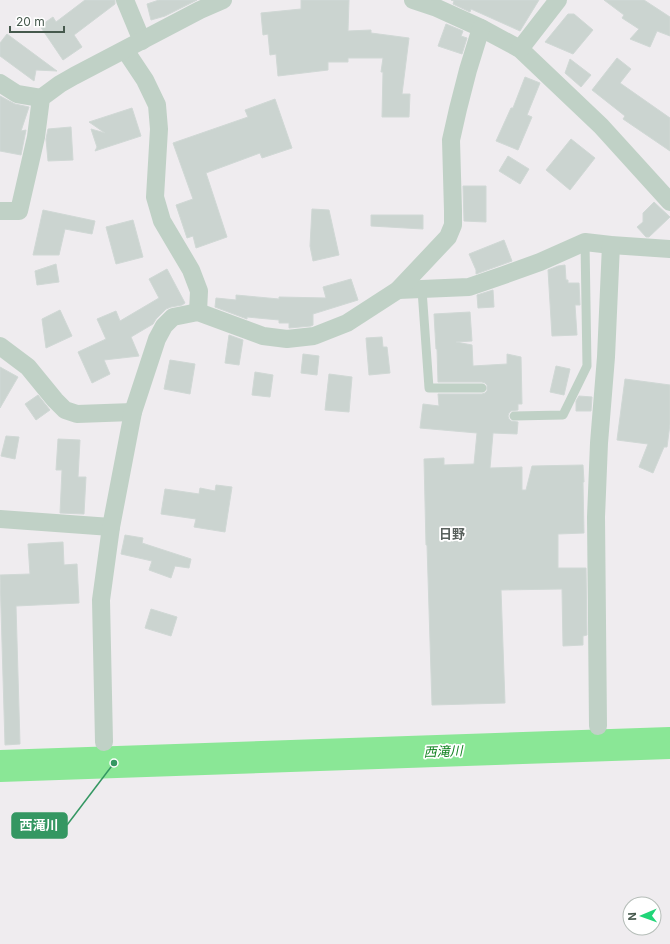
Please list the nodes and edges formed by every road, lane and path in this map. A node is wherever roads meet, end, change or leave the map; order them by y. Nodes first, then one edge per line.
1 (125, 0) edge
2 (223, 0) edge
3 (413, 0) edge
4 (558, 0) edge
5 (480, 28) junction
6 (142, 41) junction
7 (520, 49) junction
8 (125, 50) junction
9 (0, 83) edge
10 (41, 98) junction
11 (670, 202) edge
12 (0, 211) edge
13 (585, 242) junction
14 (611, 245) junction
15 (670, 249) edge
16 (398, 290) junction
17 (422, 290) junction
18 (198, 312) junction
19 (0, 346) edge
20 (482, 388) dead end
21 (133, 412) junction
22 (514, 416) dead end
23 (0, 519) edge
24 (111, 527) junction
25 (598, 726) dead end
26 (104, 742) dead end

1 - 6 street
2 - 6 street
3 - 5 street
4 - 7 street
5 - 7 street
5 - 16 street
6 - 8 street
7 - 11 street
8 - 10 street
8 - 18 street
9 - 10 street
10 - 12 street
13 - 14 street
13 - 17 street
13 - 22 lane
14 - 15 street
14 - 25 street
16 - 17 street
16 - 18 street
17 - 20 lane
18 - 21 street
19 - 21 street
21 - 24 street
23 - 24 street
24 - 26 street

